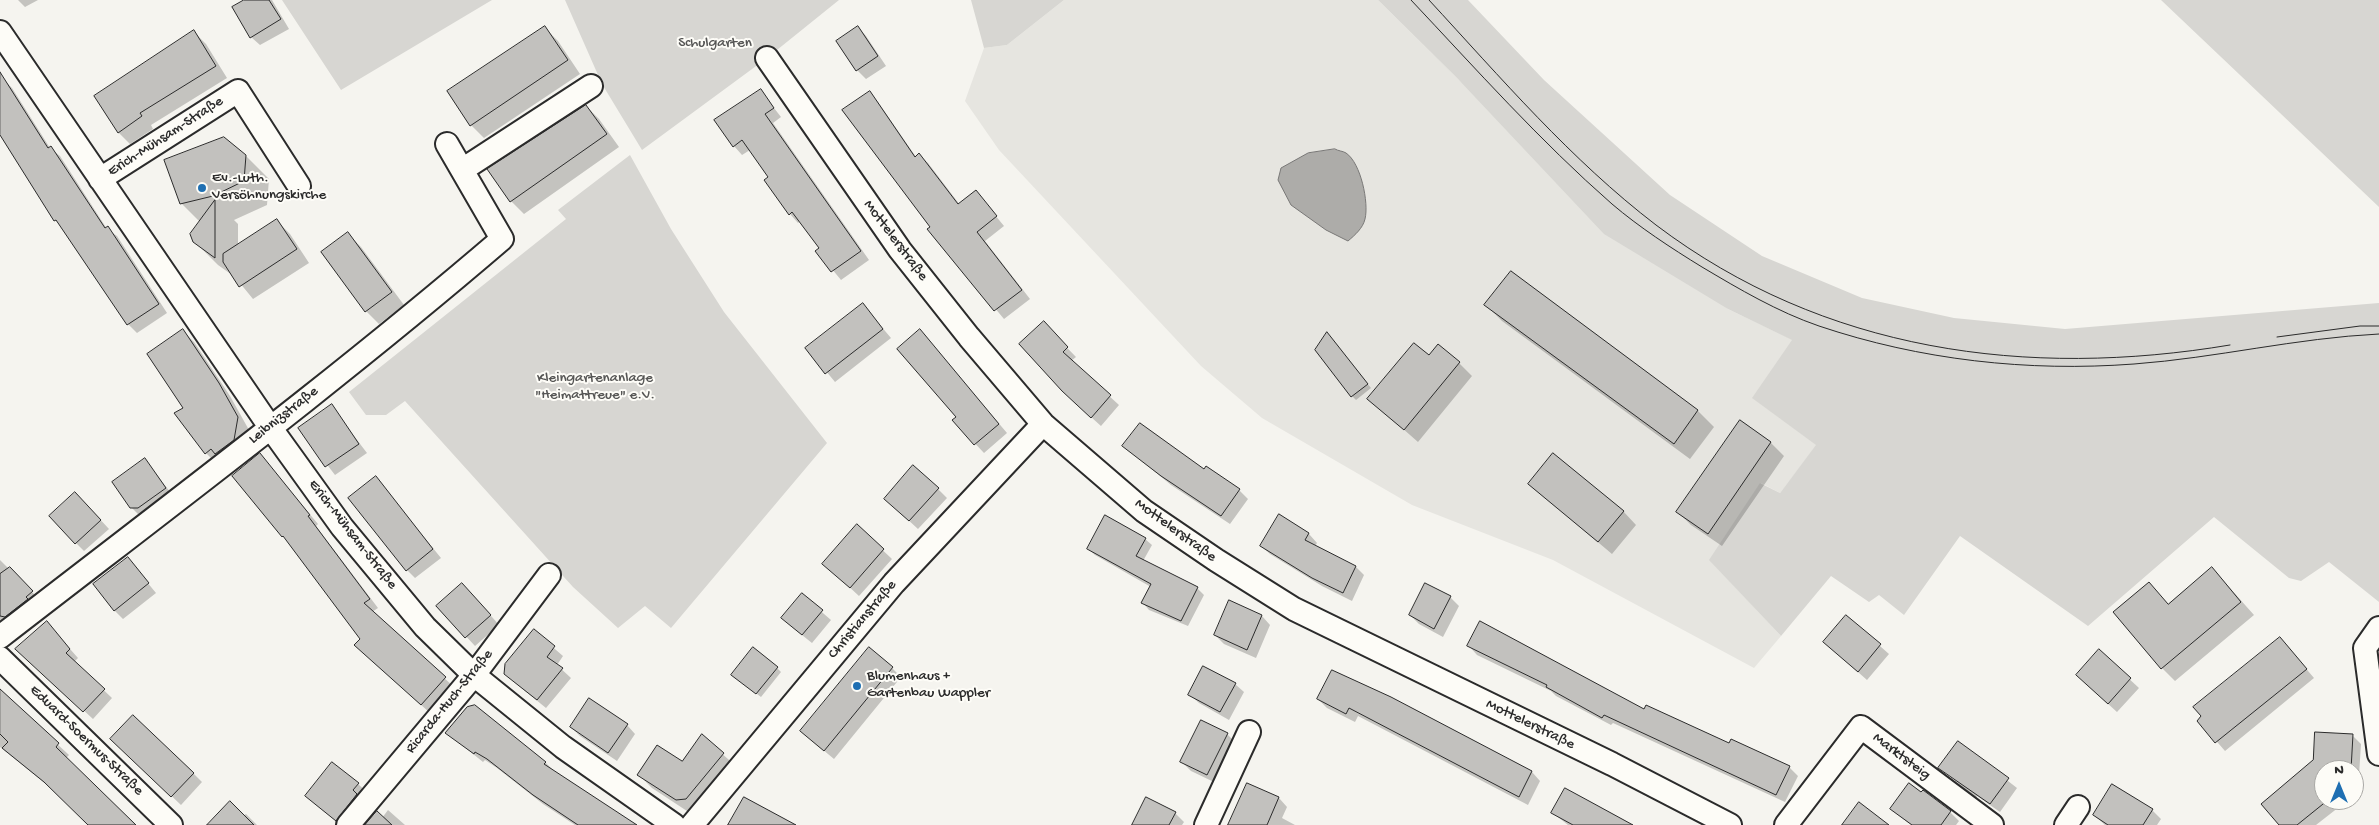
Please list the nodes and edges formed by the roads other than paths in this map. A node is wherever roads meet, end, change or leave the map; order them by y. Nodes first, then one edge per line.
1 (0, 32) edge
2 (767, 58) dead end
3 (591, 86) dead end
4 (447, 144) dead end
5 (462, 170) junction
6 (100, 179) junction
7 (299, 186) dead end
8 (1043, 424) junction
9 (270, 427) junction
10 (549, 575) dead end
11 (2379, 628) edge
12 (0, 637) edge
13 (0, 658) edge
14 (474, 675) junction
15 (1249, 732) dead end
16 (2379, 754) edge
17 (171, 825) edge
18 (348, 825) edge
19 (674, 825) edge
20 (692, 825) edge
21 (1206, 825) edge
22 (1730, 825) edge
23 (1786, 825) edge
24 (1992, 825) edge

1 - 6 street, Erich-Mühsam-Straße
2 - 8 street, Mottelerstraße
3 - 5 street
4 - 5 street, Leibnizstraße
5 - 9 street, Leibnizstraße
6 - 7 street, Erich-Mühsam-Straße
6 - 9 street, Erich-Mühsam-Straße
8 - 20 street, Christianstraße
8 - 22 street, Mottelerstraße
9 - 12 street, Leibnizstraße
9 - 14 street, Erich-Mühsam-Straße
10 - 14 street, Ricarda-Huch-Straße
11 - 16 street
13 - 17 street, Eduard-Soermus-Straße
14 - 18 street, Ricarda-Huch-Straße
14 - 19 street, Erich-Mühsam-Straße
15 - 21 street
23 - 24 street, Marktsteig

